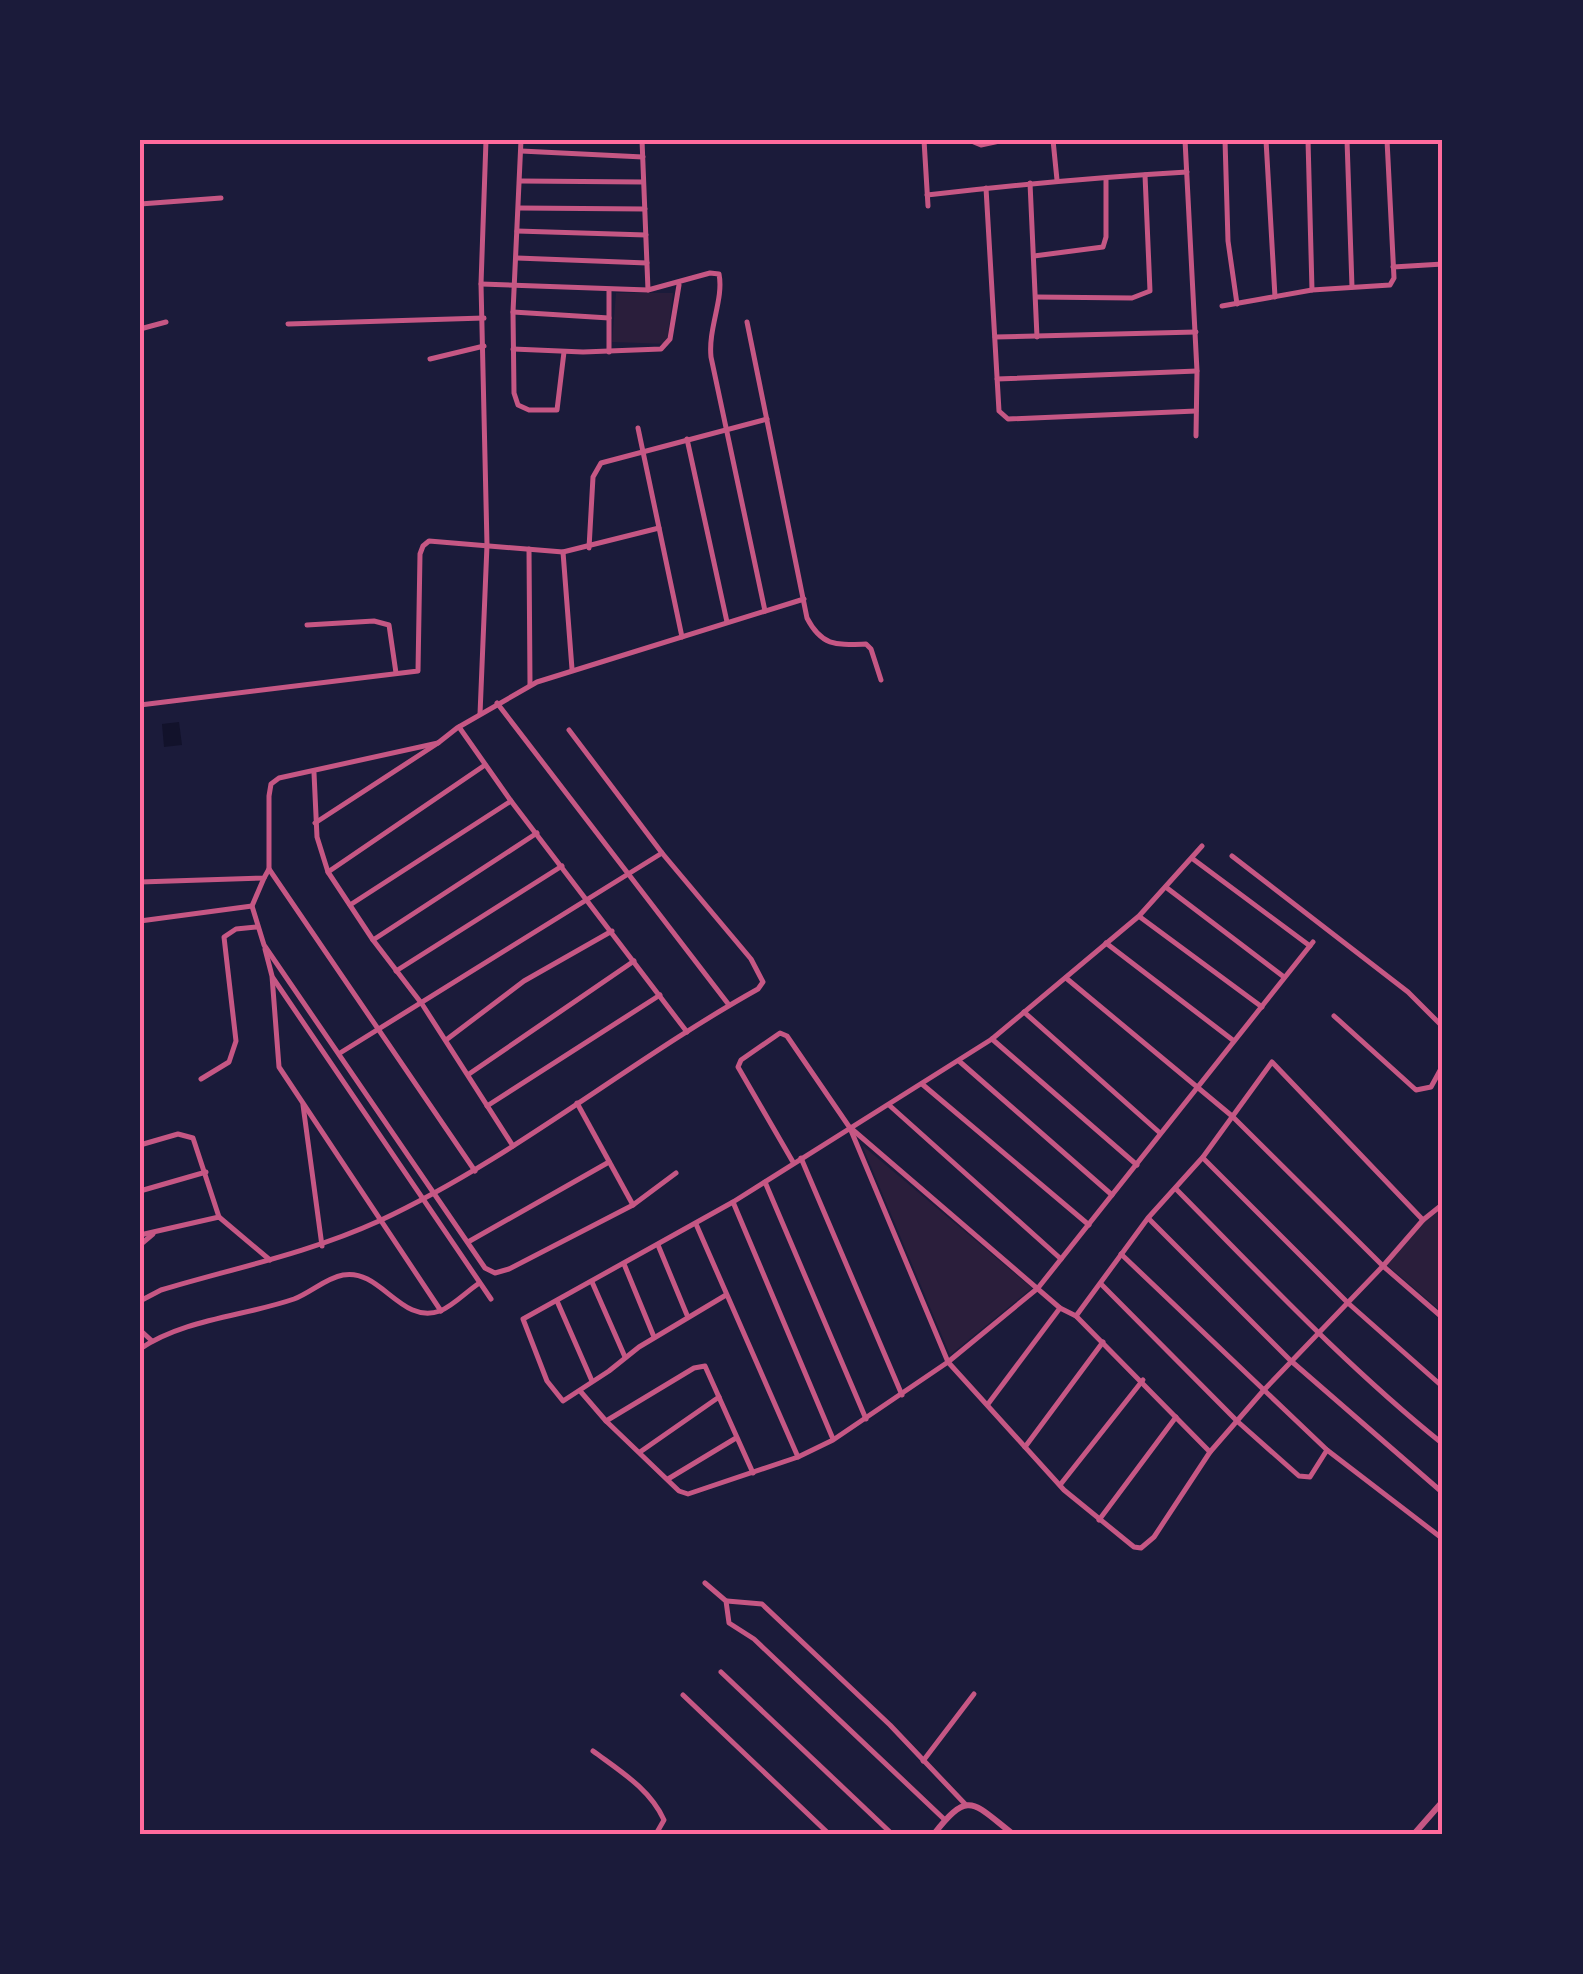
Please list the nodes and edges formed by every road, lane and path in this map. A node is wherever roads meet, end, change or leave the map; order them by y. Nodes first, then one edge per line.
1 (486, 140) edge
2 (521, 140) edge
3 (642, 140) edge
4 (924, 140) edge
5 (969, 140) edge
6 (1004, 140) edge
7 (1053, 140) edge
8 (1185, 140) edge
9 (1225, 140) edge
10 (1266, 140) edge
11 (1308, 140) edge
12 (1347, 140) edge
13 (1388, 140) edge
14 (522, 151) junction
15 (642, 157) junction
16 (1186, 172) junction
17 (1145, 175) junction
18 (1056, 180) junction
19 (1106, 180) junction
20 (521, 181) junction
21 (644, 182) junction
22 (1030, 183) junction
23 (986, 188) junction
24 (927, 195) junction
25 (221, 198) dead end
26 (140, 204) edge
27 (928, 206) dead end
28 (519, 208) junction
29 (645, 209) junction
30 (518, 231) junction
31 (646, 235) junction
32 (1034, 256) junction
33 (516, 258) junction
34 (647, 263) junction
35 (1443, 264) edge
36 (1393, 267) junction
37 (679, 283) junction
38 (481, 284) junction
39 (516, 285) junction
40 (1352, 287) junction
41 (609, 290) junction
42 (648, 290) junction
43 (1312, 290) junction
44 (1036, 297) junction
45 (1275, 297) junction
46 (1237, 304) junction
47 (1222, 306) dead end
48 (514, 312) junction
49 (484, 318) junction
50 (609, 318) junction
51 (166, 322) dead end
52 (747, 322) dead end
53 (288, 324) dead end
54 (140, 328) edge
55 (1196, 332) junction
56 (995, 337) junction
57 (1038, 337) junction
58 (484, 346) junction
59 (513, 349) junction
60 (564, 352) junction
61 (609, 352) junction
62 (430, 359) dead end
63 (1197, 372) junction
64 (997, 379) junction
65 (1196, 412) junction
66 (767, 419) junction
67 (638, 428) dead end
68 (726, 429) junction
69 (1196, 436) dead end
70 (688, 439) junction
71 (643, 451) junction
72 (659, 528) junction
73 (487, 544) junction
74 (589, 548) junction
75 (530, 549) junction
76 (563, 552) junction
77 (804, 598) junction
78 (764, 611) junction
79 (727, 622) junction
80 (306, 625) dead end
81 (682, 637) junction
82 (572, 669) junction
83 (396, 673) junction
84 (881, 680) dead end
85 (530, 685) junction
86 (497, 703) junction
87 (140, 704) edge
88 (480, 714) junction
89 (459, 726) junction
90 (569, 730) dead end
91 (438, 744) junction
92 (485, 766) junction
93 (314, 772) junction
94 (511, 801) junction
95 (315, 822) junction
96 (537, 834) junction
97 (1202, 846) dead end
98 (662, 853) junction
99 (1232, 856) dead end
100 (1193, 859) junction
101 (562, 866) junction
102 (269, 869) junction
103 (328, 872) junction
104 (628, 874) junction
105 (264, 878) junction
106 (140, 882) edge
107 (1166, 888) junction
108 (588, 898) junction
109 (252, 906) junction
110 (350, 906) junction
111 (1140, 916) junction
112 (140, 921) edge
113 (257, 927) junction
114 (612, 931) junction
115 (373, 940) junction
116 (1106, 943) junction
117 (264, 945) junction
118 (634, 961) junction
119 (396, 971) junction
120 (272, 976) junction
121 (1284, 977) junction
122 (1066, 978) junction
123 (660, 995) junction
124 (422, 1004) junction
125 (729, 1006) junction
126 (1262, 1008) junction
127 (1024, 1012) junction
128 (1334, 1016) dead end
129 (1443, 1027) edge
130 (379, 1028) junction
131 (688, 1032) junction
132 (992, 1038) junction
133 (446, 1040) junction
134 (1234, 1041) junction
135 (340, 1053) junction
136 (959, 1061) junction
137 (1443, 1066) edge
138 (470, 1074) junction
139 (200, 1079) dead end
140 (922, 1084) junction
141 (1198, 1088) junction
142 (303, 1101) junction
143 (577, 1103) junction
144 (889, 1105) junction
145 (488, 1106) junction
146 (1232, 1116) junction
147 (850, 1128) junction
148 (1160, 1133) junction
149 (140, 1145) edge
150 (514, 1146) junction
151 (1202, 1157) junction
152 (802, 1158) junction
153 (609, 1162) junction
154 (793, 1162) junction
155 (1137, 1165) junction
156 (475, 1171) junction
157 (206, 1172) junction
158 (676, 1173) dead end
159 (765, 1182) junction
160 (1176, 1189) junction
161 (140, 1190) edge
162 (433, 1194) junction
163 (1112, 1195) junction
164 (423, 1199) junction
165 (733, 1202) junction
166 (1443, 1204) edge
167 (633, 1205) junction
168 (218, 1216) junction
169 (1148, 1218) junction
170 (380, 1220) junction
171 (1423, 1220) junction
172 (696, 1224) junction
173 (1090, 1225) junction
174 (158, 1231) junction
175 (140, 1235) edge
176 (468, 1242) junction
177 (140, 1244) edge
178 (658, 1245) junction
179 (322, 1246) junction
180 (1121, 1254) junction
181 (1061, 1259) junction
182 (270, 1260) junction
183 (624, 1264) junction
184 (1383, 1266) junction
185 (592, 1282) junction
186 (479, 1283) junction
187 (1102, 1284) junction
188 (1038, 1288) junction
189 (726, 1295) junction
190 (492, 1300) dead end
191 (140, 1301) edge
192 (557, 1301) junction
193 (1348, 1303) junction
194 (1060, 1308) junction
195 (441, 1311) junction
196 (687, 1316) junction
197 (1076, 1316) junction
198 (1443, 1318) edge
199 (140, 1330) edge
200 (1318, 1334) junction
201 (654, 1337) junction
202 (152, 1341) junction
203 (1102, 1342) junction
204 (140, 1349) edge
205 (625, 1358) junction
206 (1290, 1360) junction
207 (948, 1362) junction
208 (1143, 1380) junction
209 (592, 1381) junction
210 (1443, 1387) edge
211 (1263, 1390) junction
212 (581, 1391) junction
213 (719, 1396) junction
214 (902, 1396) junction
215 (988, 1404) junction
216 (1176, 1417) junction
217 (606, 1420) junction
218 (866, 1420) junction
219 (1237, 1421) junction
220 (736, 1438) junction
221 (833, 1440) junction
222 (1443, 1444) edge
223 (1025, 1447) junction
224 (1328, 1450) junction
225 (640, 1452) junction
226 (1210, 1452) junction
227 (798, 1457) junction
228 (752, 1473) junction
229 (668, 1479) junction
230 (1060, 1485) junction
231 (1443, 1493) edge
232 (1099, 1520) junction
233 (1443, 1539) edge
234 (706, 1584) dead end
235 (726, 1601) junction
236 (722, 1672) dead end
237 (974, 1694) dead end
238 (683, 1695) dead end
239 (594, 1751) dead end
240 (923, 1761) junction
241 (1443, 1801) edge
242 (966, 1805) junction
243 (945, 1820) junction
244 (656, 1834) edge
245 (828, 1834) edge
246 (892, 1834) edge
247 (934, 1834) edge
248 (1014, 1834) edge
249 (1414, 1834) edge

1 - 38 street
2 - 14 street
3 - 15 street
4 - 24 street
5 - 6 street
7 - 18 street
8 - 16 street
9 - 46 street
10 - 45 street
11 - 43 street
12 - 40 street
13 - 36 street
14 - 15 street
14 - 20 street
15 - 21 street
16 - 17 street
16 - 55 street
17 - 19 street
17 - 44 street
18 - 19 street
18 - 22 street
19 - 32 street
20 - 21 street
20 - 28 street
21 - 29 street
22 - 23 street
22 - 32 street
23 - 24 street
23 - 56 street
24 - 27 street
25 - 26 street
28 - 29 street
28 - 30 street
29 - 31 street
30 - 31 street
30 - 33 street
31 - 34 street
32 - 44 street
33 - 34 street
33 - 39 street
34 - 42 street
35 - 36 street
36 - 40 street
37 - 42 street
37 - 61 street
37 - 68 street
38 - 39 street
38 - 49 street
39 - 41 street
39 - 48 street
40 - 43 street
41 - 42 street
41 - 50 street
43 - 45 street
44 - 57 street
45 - 46 street
46 - 47 street
48 - 50 street
48 - 59 street
49 - 53 street
49 - 58 street
50 - 61 street
51 - 54 street
52 - 66 street
55 - 57 street
55 - 63 street
56 - 57 street
56 - 64 street
58 - 62 street
58 - 73 street
59 - 60 street
59 - 60 street
60 - 61 street
63 - 64 street
63 - 65 street
64 - 65 street
65 - 69 street
66 - 68 street
66 - 77 street
67 - 71 street
68 - 70 street
68 - 78 street
70 - 71 street
70 - 79 street
71 - 72 street
71 - 74 street
72 - 74 street
72 - 81 street
73 - 75 street
73 - 83 street
73 - 88 street
74 - 76 street
75 - 76 street
75 - 85 street
76 - 82 street
77 - 78 street
77 - 84 street
78 - 79 street
79 - 81 street
80 - 83 street
81 - 82 street
82 - 85 street
83 - 87 street
85 - 86 street
86 - 88 street
86 - 104 street
88 - 89 street
89 - 91 street
89 - 92 street
90 - 98 street
91 - 93 street
91 - 95 street
92 - 94 street
92 - 103 street
93 - 95 street
93 - 102 street
94 - 96 street
94 - 110 street
95 - 103 street
96 - 101 street
96 - 115 street
97 - 100 street
98 - 104 street
98 - 125 street
99 - 129 street
100 - 107 street
100 - 121 street
101 - 108 street
101 - 119 street
102 - 105 street
102 - 130 street
103 - 110 street
104 - 108 street
104 - 125 street
105 - 106 street
105 - 109 street
107 - 111 street
107 - 121 street
108 - 114 street
108 - 124 street
109 - 112 street
109 - 113 street
110 - 115 street
111 - 116 street
111 - 126 street
113 - 117 street
113 - 139 street
114 - 118 street
114 - 133 street
115 - 119 street
116 - 122 street
116 - 134 street
117 - 120 street
117 - 135 street
118 - 123 street
118 - 138 street
119 - 124 street
120 - 142 street
120 - 164 street
121 - 126 street
122 - 127 street
122 - 141 street
123 - 131 street
123 - 145 street
124 - 130 street
124 - 133 street
125 - 131 street
126 - 134 street
127 - 132 street
127 - 148 street
128 - 137 street
130 - 135 street
130 - 156 street
131 - 143 street
132 - 136 street
132 - 155 street
133 - 138 street
134 - 141 street
135 - 162 street
136 - 140 street
136 - 163 street
138 - 145 street
140 - 144 street
140 - 173 street
141 - 146 street
141 - 148 street
142 - 170 street
142 - 179 street
143 - 150 street
143 - 153 street
144 - 147 street
144 - 181 street
145 - 150 street
146 - 151 street
146 - 171 street
146 - 184 street
147 - 152 street
147 - 154 street
147 - 188 street
147 - 207 street
148 - 155 street
149 - 157 street
150 - 156 street
151 - 160 street
151 - 193 street
152 - 154 street
152 - 214 street
153 - 167 street
153 - 176 street
154 - 159 street
155 - 163 street
156 - 162 street
157 - 161 street
157 - 168 street
158 - 167 street
159 - 165 street
159 - 218 street
160 - 169 street
160 - 200 street
162 - 164 street
162 - 176 street
163 - 173 street
164 - 170 street
164 - 186 street
165 - 172 street
165 - 221 street
166 - 171 street
167 - 176 street
168 - 174 street
168 - 182 street
169 - 180 street
169 - 206 street
170 - 179 street
170 - 195 street
171 - 184 street
172 - 178 street
172 - 189 street
173 - 181 street
174 - 175 street
174 - 177 street
178 - 183 street
178 - 196 street
179 - 182 street
180 - 187 street
180 - 211 street
181 - 188 street
182 - 191 street
183 - 185 street
183 - 201 street
184 - 193 street
184 - 198 street
185 - 192 street
185 - 205 street
186 - 190 street
186 - 195 street
187 - 197 street
187 - 219 street
188 - 194 street
188 - 207 street
189 - 196 street
189 - 227 street
192 - 209 street
192 - 212 street
193 - 200 street
193 - 210 street
194 - 197 street
194 - 215 street
195 - 202 street
196 - 201 street
197 - 203 street
199 - 202 street
200 - 206 street
200 - 222 street
201 - 205 street
202 - 204 street
203 - 208 street
203 - 223 street
205 - 209 street
206 - 211 street
206 - 231 street
207 - 214 street
207 - 215 street
208 - 216 street
208 - 230 street
209 - 212 street
211 - 219 street
211 - 224 street
212 - 217 street
213 - 217 street
213 - 220 street
213 - 225 street
214 - 218 street
215 - 223 street
216 - 226 street
216 - 232 street
217 - 225 street
218 - 221 street
219 - 224 street
219 - 226 street
220 - 228 street
220 - 229 street
221 - 227 street
223 - 230 street
224 - 233 street
225 - 229 street
226 - 232 street
227 - 228 street
228 - 229 street
230 - 232 street
234 - 235 street
235 - 240 street
235 - 243 street
236 - 246 street
237 - 240 street
238 - 245 street
239 - 244 street
240 - 242 street
241 - 249 street
242 - 243 street
242 - 248 street
243 - 247 street

